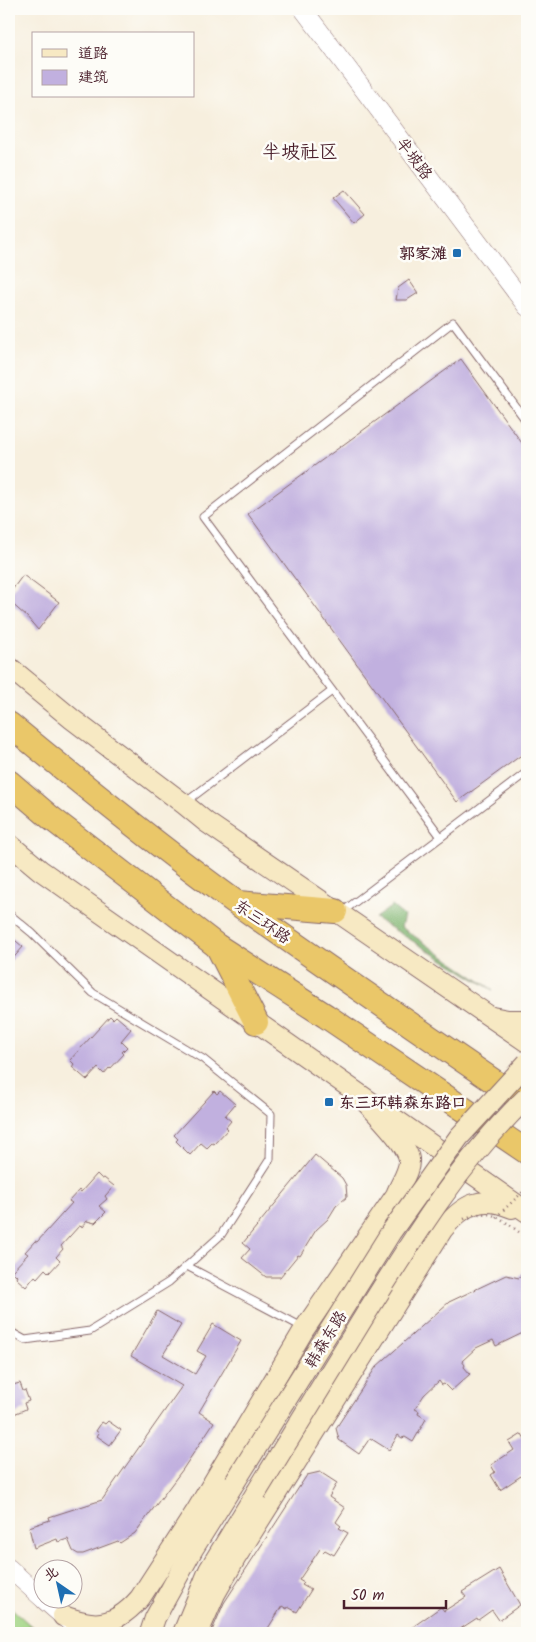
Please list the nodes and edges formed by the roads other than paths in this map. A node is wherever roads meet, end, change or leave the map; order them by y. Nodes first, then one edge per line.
1 (303, 9) edge
2 (527, 307) edge
3 (527, 422) edge
4 (9, 667) edge
5 (332, 691) junction
6 (9, 724) edge
7 (527, 772) edge
8 (9, 782) edge
9 (184, 804) junction
10 (441, 837) junction
11 (9, 844) edge
12 (238, 904) junction
13 (338, 912) junction
14 (9, 914) edge
15 (217, 946) junction
16 (490, 1017) junction
17 (527, 1020) edge
18 (256, 1022) junction
19 (527, 1042) edge
20 (527, 1063) edge
21 (358, 1094) junction
22 (527, 1097) edge
23 (527, 1104) edge
24 (527, 1152) edge
25 (527, 1214) edge
26 (187, 1266) junction
27 (305, 1328) junction
28 (9, 1331) edge
29 (195, 1513) junction
30 (193, 1549) junction
31 (9, 1568) edge
32 (157, 1573) junction
33 (32, 1589) edge
34 (56, 1610) edge
35 (63, 1616) junction
36 (82, 1633) edge
37 (150, 1633) edge
38 (183, 1633) edge
39 (198, 1633) edge

1 - 2 street, 半坡路
3 - 5 lane
4 - 9 main road
5 - 9 lane
5 - 10 lane
6 - 12 highway, 东三环路
7 - 10 lane
8 - 15 highway
9 - 13 main road
10 - 13 lane
11 - 18 main road
12 - 13 highway
12 - 23 highway, 东三环路
13 - 16 main road
14 - 26 lane
15 - 18 highway
15 - 24 highway
16 - 17 main road
16 - 19 main road
18 - 21 main road
20 - 30 main road, 韩森东路, bridge
21 - 25 main road
21 - 27 main road
22 - 38 main road, 韩森东路, bridge
25 - 39 main road
26 - 27 lane
26 - 28 lane
27 - 29 main road
29 - 30 street
29 - 32 main road
30 - 32 street
30 - 37 main road, 韩森东路
31 - 33 street
32 - 35 main road
34 - 35 street
35 - 36 street

